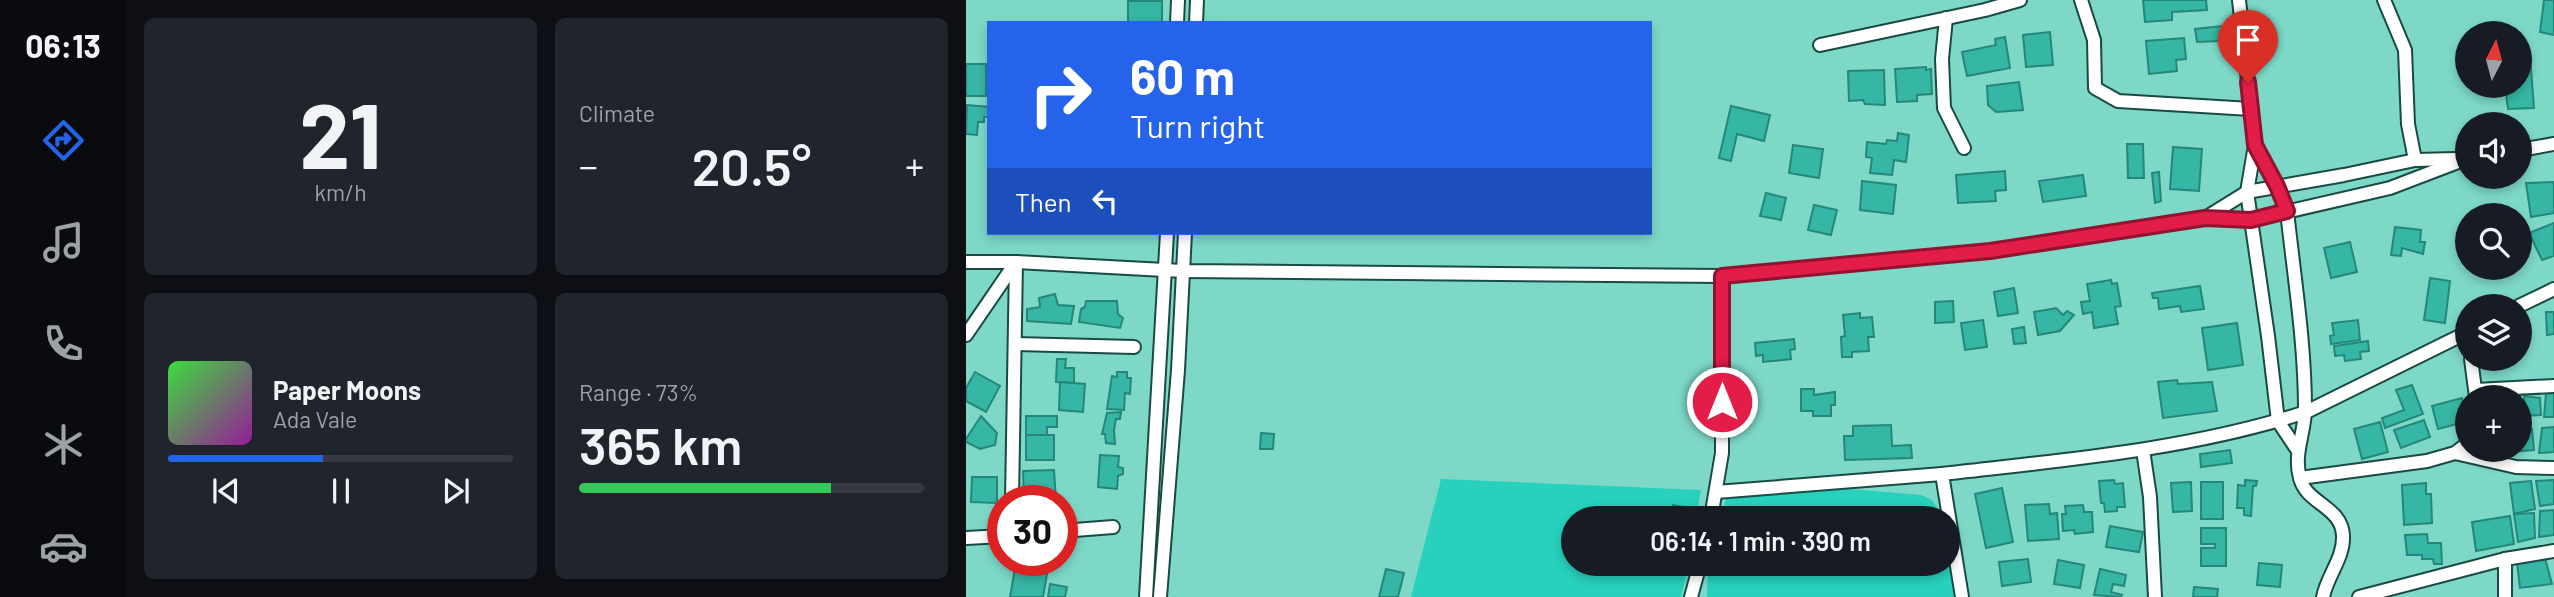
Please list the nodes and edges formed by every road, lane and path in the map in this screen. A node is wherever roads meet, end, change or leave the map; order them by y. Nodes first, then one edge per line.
1 (1178, 0) edge
2 (1198, 0) edge
3 (2020, 0) edge
4 (2081, 0) edge
5 (2239, 0) edge
6 (2384, 0) edge
7 (1946, 18) junction
8 (1177, 21) edge
9 (1196, 21) edge
10 (1819, 45) dead end
11 (2251, 109) junction
12 (2554, 144) edge
13 (2255, 145) junction
14 (1964, 148) dead end
15 (2532, 148) edge
16 (2455, 159) edge
17 (2414, 160) junction
18 (2455, 164) edge
19 (2277, 186) junction
20 (2247, 192) junction
21 (2287, 211) junction
22 (2205, 218) junction
23 (2251, 220) junction
24 (1167, 235) edge
25 (1185, 235) edge
26 (966, 262) edge
27 (1016, 262) junction
28 (1165, 270) junction
29 (1183, 271) junction
30 (1722, 276) junction
31 (2554, 289) edge
32 (2532, 300) edge
33 (966, 335) edge
34 (2455, 338) edge
35 (1014, 344) junction
36 (1134, 348) dead end
37 (2554, 386) edge
38 (2532, 388) edge
39 (2306, 412) junction
40 (2278, 421) junction
41 (2143, 450) junction
42 (2298, 451) junction
43 (2455, 453) edge
44 (2494, 462) edge
45 (2554, 468) edge
46 (1942, 474) junction
47 (2300, 478) junction
48 (1012, 485) edge
49 (1716, 492) junction
50 (1713, 506) edge
51 (1113, 527) dead end
52 (1078, 530) edge
53 (987, 537) edge
54 (966, 538) edge
55 (2554, 551) edge
56 (2505, 559) junction
57 (1697, 576) edge
58 (1146, 597) edge
59 (1160, 597) edge
60 (1691, 597) edge
61 (1962, 597) edge
62 (2155, 597) edge
63 (2323, 597) edge
64 (2359, 597) edge
65 (2505, 597) edge

1 - 8 street
2 - 9 street
3 - 7 street
4 - 11 street
5 - 11 street
6 - 17 street
7 - 10 street
7 - 14 street
11 - 13 street
12 - 15 street
13 - 19 street
13 - 20 street
16 - 17 street
17 - 19 street
18 - 21 street
19 - 20 street
19 - 21 street
20 - 22 street
20 - 23 street
21 - 23 street
21 - 39 street
22 - 23 street
22 - 30 street
23 - 40 street
24 - 28 street
25 - 29 street
26 - 27 street
27 - 28 street
27 - 33 street
27 - 35 street
28 - 29 street
28 - 58 street
29 - 30 street
29 - 59 street
30 - 49 street
31 - 32 street
34 - 39 street
35 - 36 street
35 - 48 street
37 - 38 street
39 - 40 street
39 - 42 street
40 - 41 street
40 - 42 street
41 - 46 street
41 - 62 street
42 - 47 street
43 - 47 street
44 - 45 street
46 - 49 street
46 - 61 street
47 - 63 street
49 - 50 street
51 - 52 street
53 - 54 street
55 - 56 street
56 - 64 street
56 - 65 street
57 - 60 street

